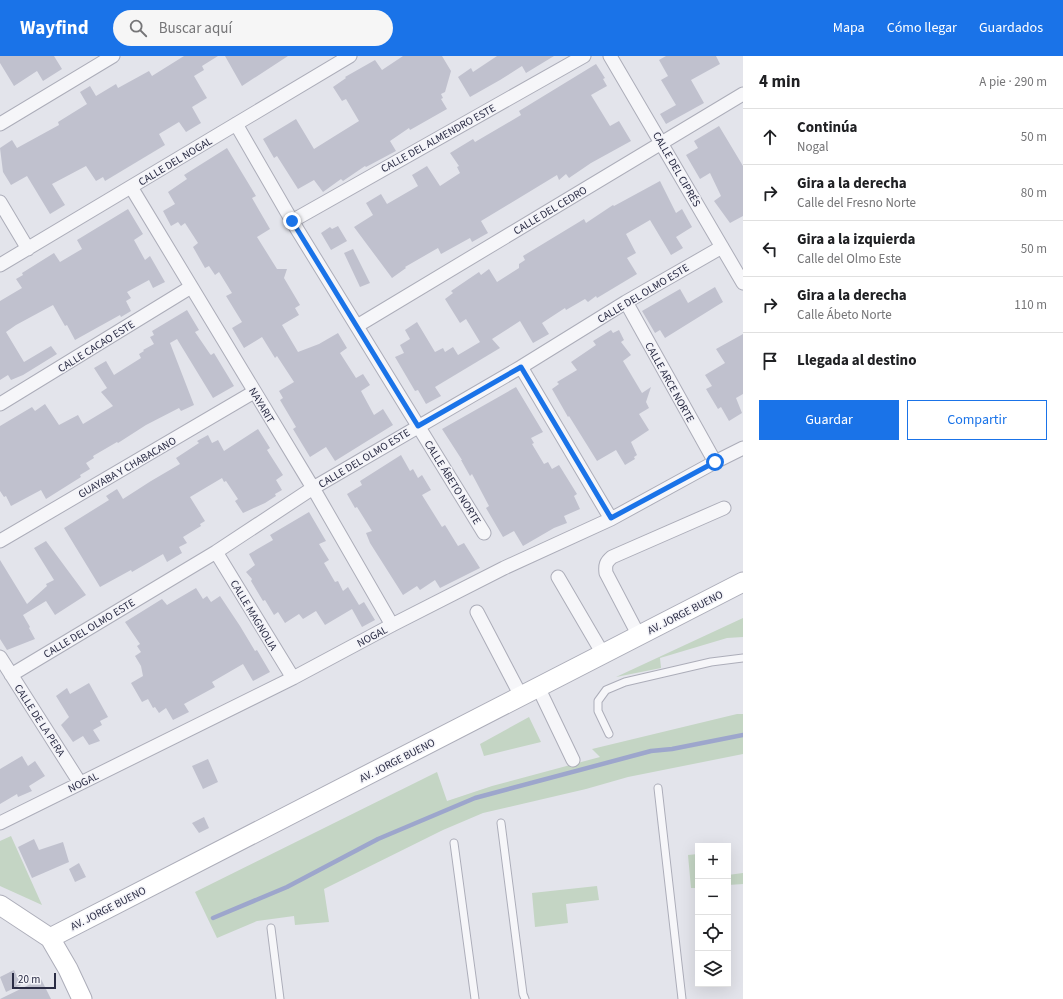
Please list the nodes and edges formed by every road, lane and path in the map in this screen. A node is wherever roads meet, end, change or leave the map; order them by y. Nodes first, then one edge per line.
1 (113, 56) edge
2 (350, 56) edge
3 (584, 56) edge
4 (610, 56) edge
5 (334, 60) edge
6 (743, 94) edge
7 (0, 124) edge
8 (236, 124) junction
9 (662, 143) junction
10 (131, 187) junction
11 (0, 202) edge
12 (292, 221) junction
13 (722, 247) junction
14 (28, 248) junction
15 (0, 265) edge
16 (743, 282) edge
17 (191, 287) junction
18 (626, 302) junction
19 (357, 326) junction
20 (521, 367) junction
21 (254, 392) junction
22 (0, 404) edge
23 (418, 426) junction
24 (743, 448) edge
25 (715, 462) junction
26 (313, 488) junction
27 (724, 508) dead end
28 (611, 518) junction
29 (484, 533) dead end
30 (0, 541) edge
31 (216, 552) junction
32 (558, 577) dead end
33 (743, 582) edge
34 (478, 612) dead end
35 (392, 625) junction
36 (640, 636) junction
37 (603, 654) junction
38 (0, 657) edge
39 (743, 658) edge
40 (11, 675) junction
41 (293, 678) junction
42 (538, 687) junction
43 (521, 696) junction
44 (609, 734) dead end
45 (573, 760) dead end
46 (80, 783) junction
47 (658, 788) dead end
48 (0, 823) edge
49 (501, 823) dead end
50 (454, 843) dead end
51 (0, 905) edge
52 (271, 928) dead end
53 (50, 938) junction
54 (82, 999) edge
55 (280, 999) edge
56 (475, 999) edge
57 (525, 999) edge
58 (682, 999) edge

1 - 7 street
2 - 5 street, CALLE DEL NOGAL
3 - 12 street, CALLE DEL ALMENDRO ESTE
4 - 9 street, CALLE DEL CIPRÉS
5 - 8 street, CALLE DEL NOGAL
6 - 9 street, CALLE DEL CEDRO
8 - 10 street, CALLE DEL NOGAL
8 - 12 street, CALLE ÁBETO NORTE
9 - 13 street, CALLE DEL CIPRÉS
9 - 19 street, CALLE DEL CEDRO
10 - 14 street, CALLE DEL NOGAL
10 - 17 street, NAYARIT
11 - 14 street
12 - 19 street, CALLE ÁBETO NORTE
13 - 16 street, CALLE DEL CIPRÉS
13 - 18 street, CALLE DEL OLMO ESTE
14 - 15 street, CALLE DEL NOGAL
17 - 21 street, NAYARIT
17 - 22 street, CALLE CACAO ESTE
18 - 20 street, CALLE DEL OLMO ESTE
18 - 25 street, CALLE ARCE NORTE
19 - 23 street, CALLE ÁBETO NORTE
20 - 23 street, CALLE DEL OLMO ESTE
20 - 28 street
21 - 26 street, NAYARIT
21 - 30 street, GUAYABA Y CHABACANO
23 - 26 street, CALLE DEL OLMO ESTE
23 - 29 street, CALLE ÁBETO NORTE
24 - 25 street, NOGAL
25 - 28 street, NOGAL
26 - 31 street, CALLE DEL OLMO ESTE
26 - 35 street, NAYARIT
27 - 36 street
28 - 35 street, NOGAL
31 - 40 street, CALLE DEL OLMO ESTE
31 - 41 street, CALLE MAGNOLIA
32 - 37 street
33 - 36 street, AV. JORGE BUENO
34 - 43 street
35 - 41 street, NOGAL
36 - 37 street, AV. JORGE BUENO
37 - 42 street, AV. JORGE BUENO
38 - 40 street, CALLE DE LA PERA
39 - 44 lane
40 - 46 street, CALLE DE LA PERA
41 - 46 street, NOGAL
42 - 43 street, AV. JORGE BUENO
42 - 45 street
43 - 53 street, AV. JORGE BUENO
46 - 48 street, NOGAL
47 - 58 lane
49 - 57 lane
50 - 56 lane
51 - 53 street
52 - 55 lane
53 - 54 street

